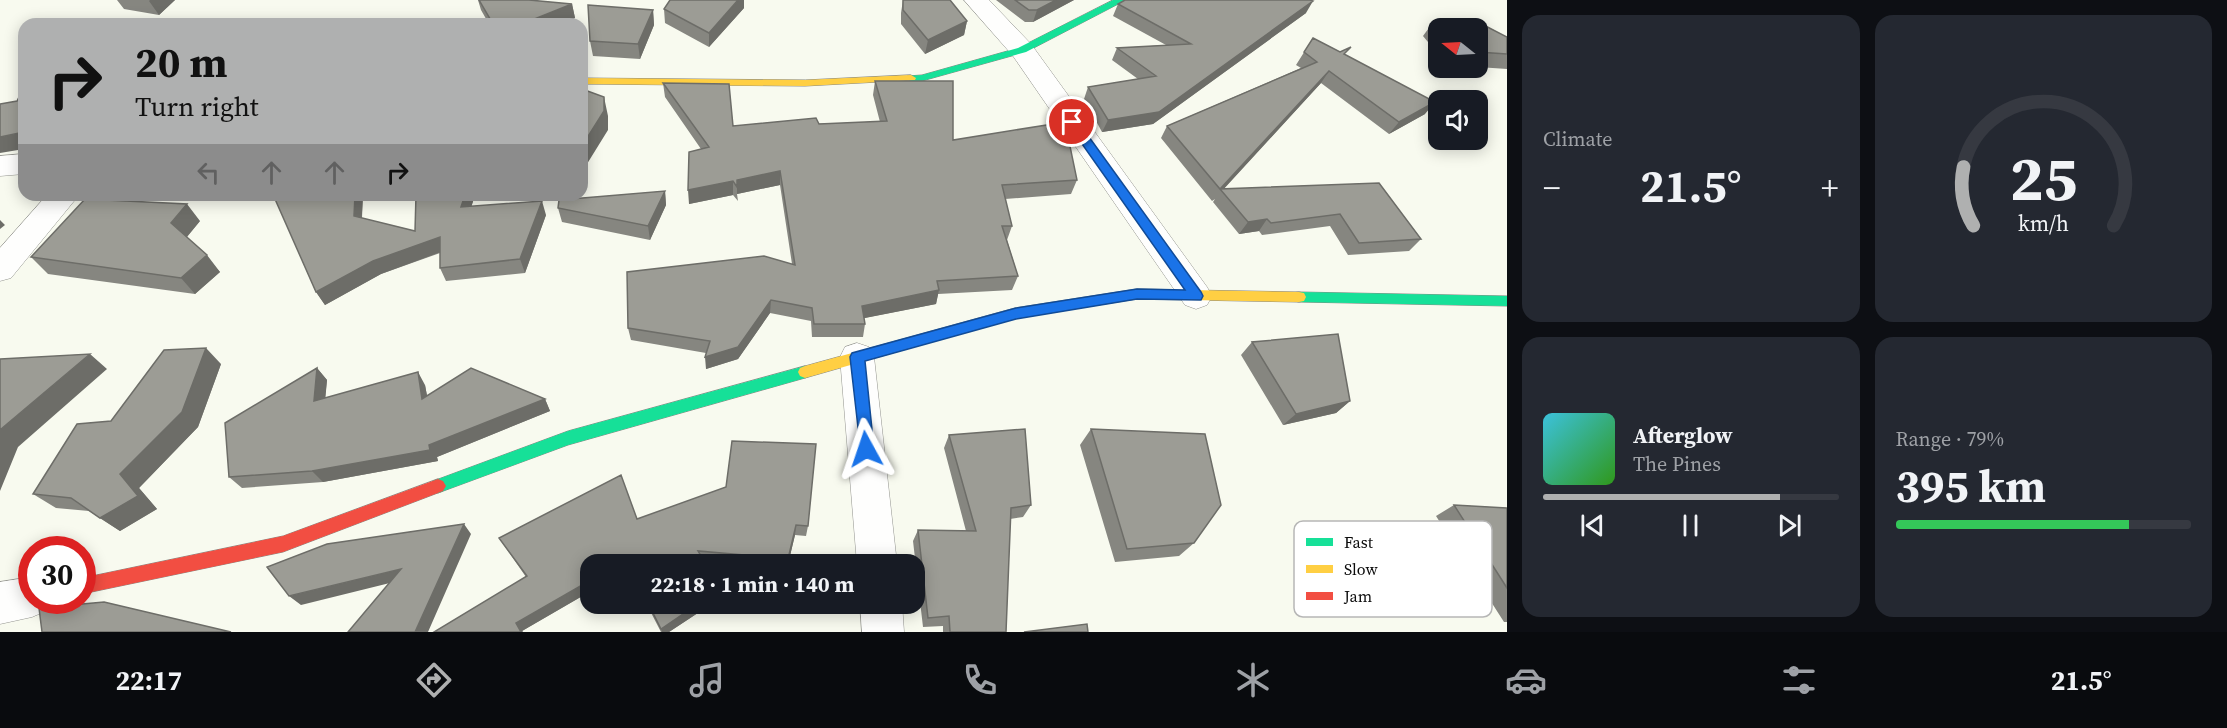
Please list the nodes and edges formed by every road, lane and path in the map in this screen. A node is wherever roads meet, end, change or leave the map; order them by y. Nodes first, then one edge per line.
1 (976, 0) edge
2 (1121, 0) edge
3 (1022, 50) junction
4 (588, 81) edge
5 (18, 164) edge
6 (0, 166) edge
7 (59, 201) edge
8 (0, 269) edge
9 (1196, 296) junction
10 (1507, 301) edge
11 (857, 357) junction
12 (876, 554) edge
13 (96, 583) edge
14 (18, 600) edge
15 (0, 603) edge
16 (882, 614) edge
17 (883, 632) edge

1 - 3 street
2 - 3 street
3 - 4 street
3 - 9 street
5 - 6 street
7 - 8 street
9 - 10 street
9 - 11 street
11 - 12 street
11 - 13 street
14 - 15 street
16 - 17 street

